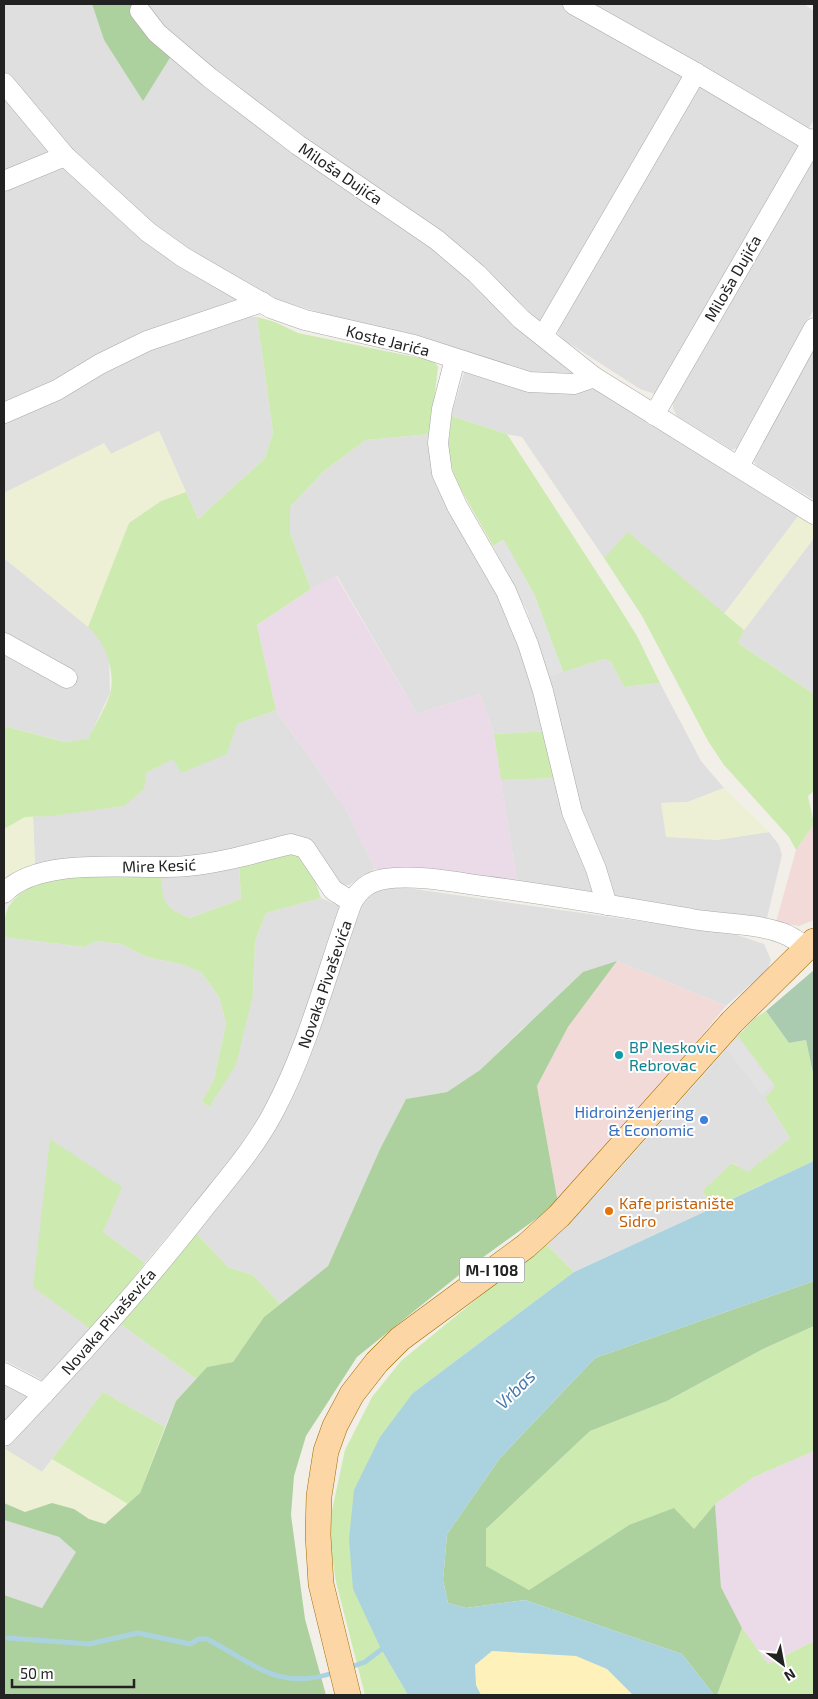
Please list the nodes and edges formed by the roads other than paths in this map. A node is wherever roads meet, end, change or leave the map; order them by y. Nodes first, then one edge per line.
1 (573, 4) edge
2 (140, 11) dead end
3 (696, 73) junction
4 (4, 83) edge
5 (813, 140) edge
6 (64, 156) junction
7 (4, 181) edge
8 (262, 302) junction
9 (814, 328) edge
10 (543, 336) junction
11 (455, 359) junction
12 (594, 377) junction
13 (4, 412) edge
14 (654, 415) junction
15 (739, 466) junction
16 (814, 514) edge
17 (4, 643) edge
18 (67, 678) dead end
19 (4, 893) edge
20 (352, 902) junction
21 (607, 905) junction
22 (811, 944) edge
23 (4, 1373) edge
24 (44, 1394) junction
25 (4, 1436) edge
26 (347, 1692) edge

1 - 3 street, Miloša Dujića
2 - 10 street, Miloša Dujića
3 - 5 street, Miloša Dujića
3 - 10 street
4 - 6 street, Koste Jarića
5 - 14 street, Miloša Dujića
6 - 7 street
6 - 8 street, Koste Jarića
8 - 11 street, Koste Jarića
8 - 13 street
9 - 15 street
10 - 12 street, Miloša Dujića
11 - 12 street, Koste Jarića
11 - 21 street
12 - 14 street
14 - 15 street
15 - 16 street
17 - 18 street
19 - 20 street, Mire Kesić
20 - 21 street, Novaka Pivaševića
20 - 24 street, Novaka Pivaševića
21 - 22 street, Novaka Pivaševića
22 - 26 main road, M-I 108
23 - 24 street
24 - 25 street, Novaka Pivaševića

